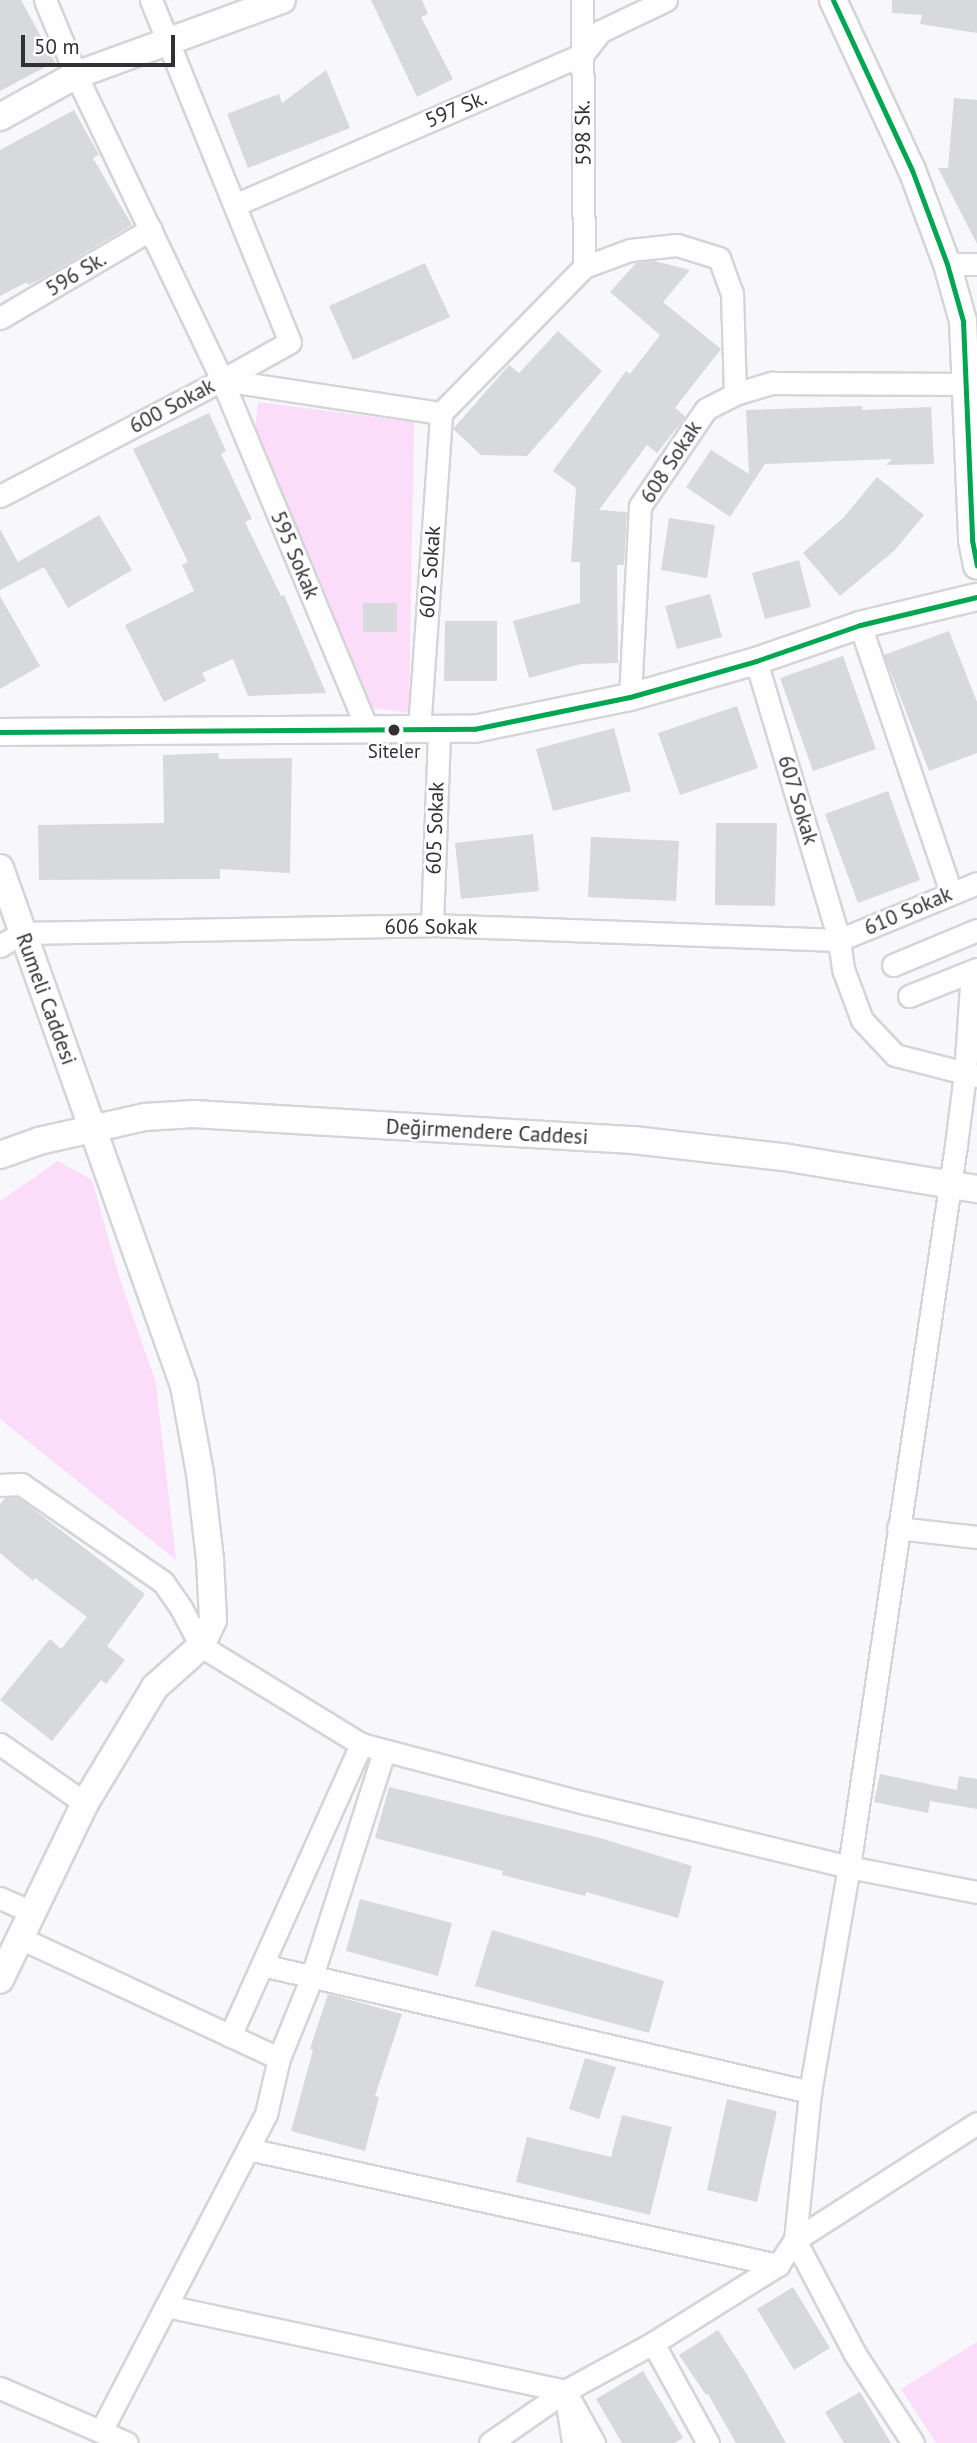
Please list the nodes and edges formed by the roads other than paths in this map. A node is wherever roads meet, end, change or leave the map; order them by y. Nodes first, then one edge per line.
1 (45, 0) edge
2 (151, 0) edge
3 (282, 0) edge
4 (582, 0) edge
5 (666, 0) edge
6 (832, 0) edge
7 (167, 42) junction
8 (582, 55) junction
9 (76, 75) junction
10 (0, 117) edge
11 (237, 204) junction
12 (151, 229) junction
13 (947, 264) junction
14 (977, 264) edge
15 (584, 267) junction
16 (0, 318) edge
17 (222, 380) junction
18 (965, 384) junction
19 (735, 394) junction
20 (441, 413) junction
21 (0, 496) edge
22 (977, 566) edge
23 (977, 597) edge
24 (860, 625) junction
25 (756, 661) junction
26 (630, 697) junction
27 (368, 730) junction
28 (429, 730) junction
29 (0, 733) edge
30 (0, 868) edge
31 (977, 883) edge
32 (951, 893) junction
33 (432, 925) junction
34 (977, 930) edge
35 (11, 939) edge
36 (839, 940) junction
37 (893, 965) dead end
38 (975, 970) edge
39 (909, 996) dead end
40 (971, 1075) edge
41 (94, 1130) junction
42 (0, 1156) edge
43 (950, 1185) junction
44 (977, 1189) edge
45 (0, 1486) edge
46 (898, 1528) junction
47 (977, 1538) edge
48 (201, 1646) junction
49 (0, 1744) edge
50 (361, 1744) junction
51 (384, 1751) junction
52 (85, 1803) junction
53 (849, 1867) junction
54 (977, 1892) edge
55 (0, 1898) edge
56 (32, 1912) junction
57 (20, 1938) junction
58 (262, 1965) junction
59 (311, 1979) junction
60 (0, 1980) edge
61 (230, 2036) junction
62 (279, 2058) junction
63 (810, 2092) junction
64 (977, 2123) edge
65 (248, 2148) junction
66 (795, 2240) junction
67 (778, 2264) junction
68 (166, 2306) junction
69 (653, 2343) junction
70 (0, 2388) edge
71 (565, 2391) junction
72 (101, 2431) junction
73 (127, 2443) edge
74 (490, 2443) edge
75 (573, 2443) edge
76 (594, 2443) edge
77 (708, 2443) edge
78 (913, 2443) edge

1 - 9 street, 595 Sokak
2 - 7 street
3 - 7 street
4 - 8 street, 598 Sk.
5 - 8 street, 597 Sk.
6 - 13 street
7 - 9 street
7 - 11 street
8 - 11 street, 597 Sk.
8 - 15 street, 598 Sk.
9 - 10 street
9 - 12 street, 595 Sokak
11 - 17 street
12 - 16 street, 596 Sk.
12 - 17 street, 595 Sokak
13 - 14 street
13 - 18 street
15 - 19 street
15 - 20 street
17 - 20 street, 600 Sokak
17 - 21 street, 600 Sokak
17 - 27 street, 595 Sokak
18 - 19 street, 608 Sokak
18 - 22 street
19 - 26 street, 608 Sokak
20 - 28 street, 602 Sokak
23 - 24 street
24 - 25 street
24 - 32 street
25 - 26 street
25 - 36 street, 607 Sokak
26 - 28 street
27 - 28 street
27 - 29 street
28 - 33 street, 605 Sokak
30 - 35 street, Rumeli Caddesi
31 - 32 street, 610 Sokak
32 - 36 street, 610 Sokak
33 - 35 street, 606 Sokak
33 - 36 street, 606 Sokak
34 - 37 street
35 - 41 street, Rumeli Caddesi
36 - 40 street, 607 Sokak
38 - 39 street
38 - 40 street
40 - 43 street
41 - 42 street, Değirmendere Caddesi
41 - 43 street, Değirmendere Caddesi
41 - 48 street, Rumeli Caddesi
43 - 44 street, Değirmendere Caddesi
43 - 46 street
45 - 48 street
46 - 47 street
46 - 53 street
48 - 50 street
48 - 52 street
49 - 52 street
50 - 51 street
50 - 58 street
51 - 53 street
51 - 59 street
52 - 56 street
53 - 54 street
53 - 63 street
55 - 56 street
56 - 57 street
57 - 60 street
57 - 61 street
58 - 59 street
58 - 61 street
59 - 62 street
59 - 63 street
61 - 62 street
62 - 65 street
63 - 66 street
64 - 66 street
65 - 67 street
65 - 68 street
66 - 67 street
66 - 78 street
67 - 69 street
68 - 71 street
68 - 72 street
69 - 71 street
69 - 77 street
70 - 72 street
71 - 74 street
71 - 75 street
71 - 76 street
72 - 73 street

